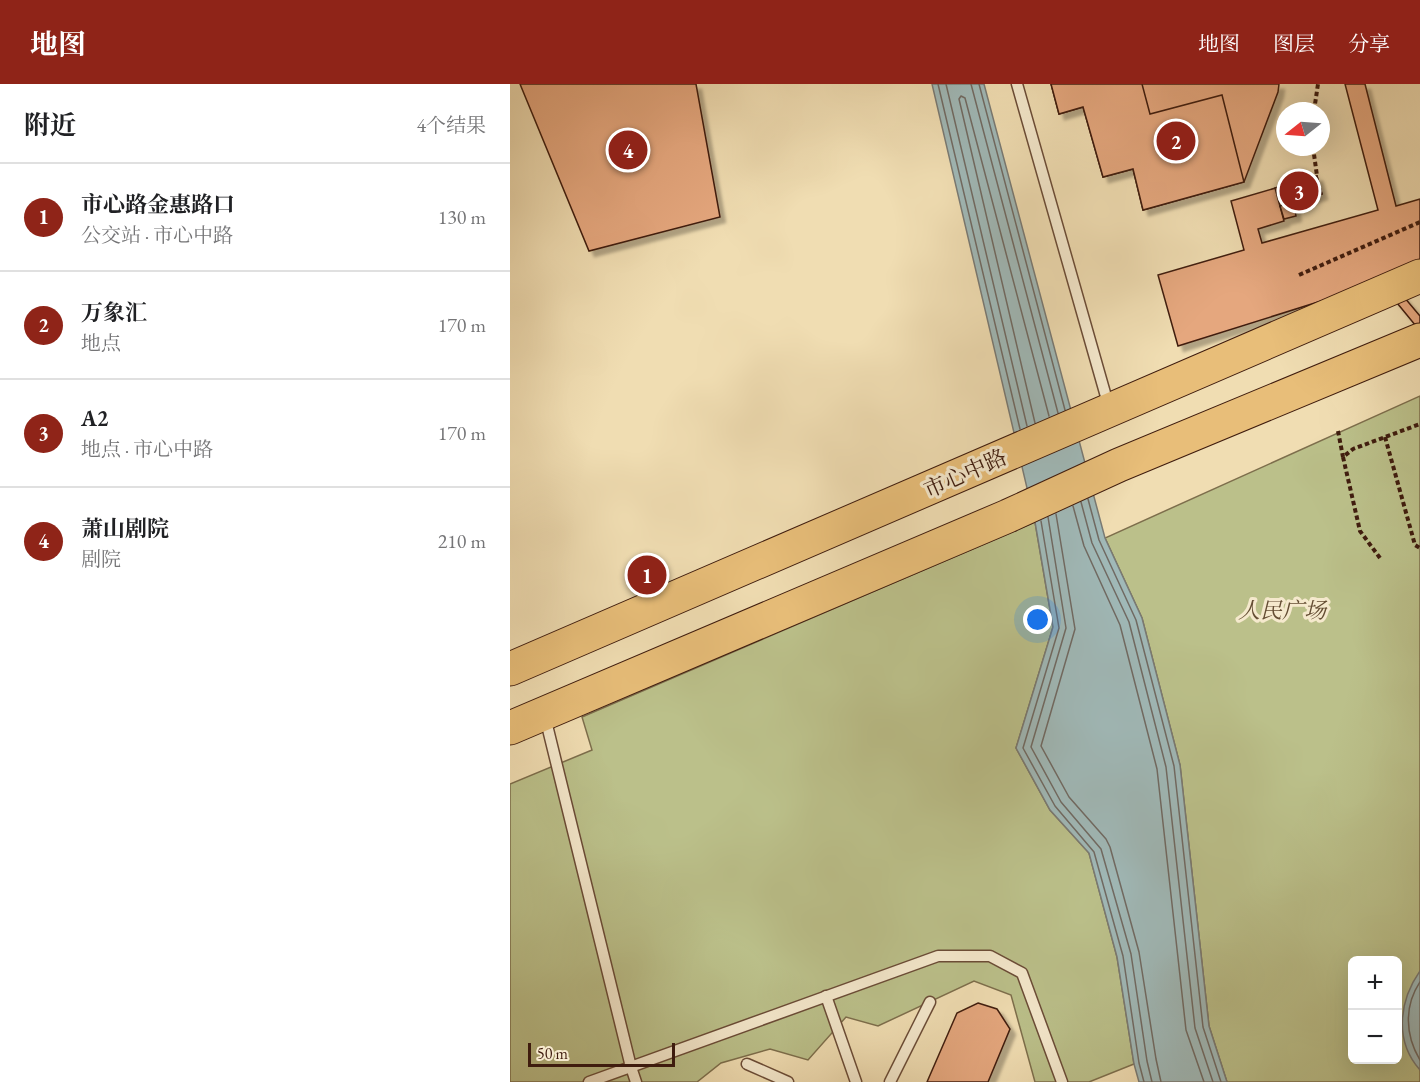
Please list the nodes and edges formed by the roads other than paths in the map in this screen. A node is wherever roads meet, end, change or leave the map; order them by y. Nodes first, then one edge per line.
1 (1017, 84) edge
2 (1420, 276) edge
3 (1420, 340) edge
4 (1105, 412) junction
5 (510, 669) edge
6 (544, 713) junction
7 (510, 728) edge
8 (826, 996) junction
9 (930, 1002) dead end
10 (747, 1064) dead end
11 (631, 1067) junction
12 (589, 1082) edge
13 (636, 1082) edge
14 (788, 1082) edge
15 (856, 1082) edge
16 (890, 1082) edge
17 (1062, 1082) edge

1 - 4 lane
2 - 4 main road, 市心中路
3 - 6 main road
4 - 5 main road, 市心中路
6 - 7 main road
6 - 11 lane
8 - 11 lane
8 - 15 lane
8 - 17 lane
9 - 16 lane
10 - 14 lane
11 - 12 lane
11 - 13 lane

